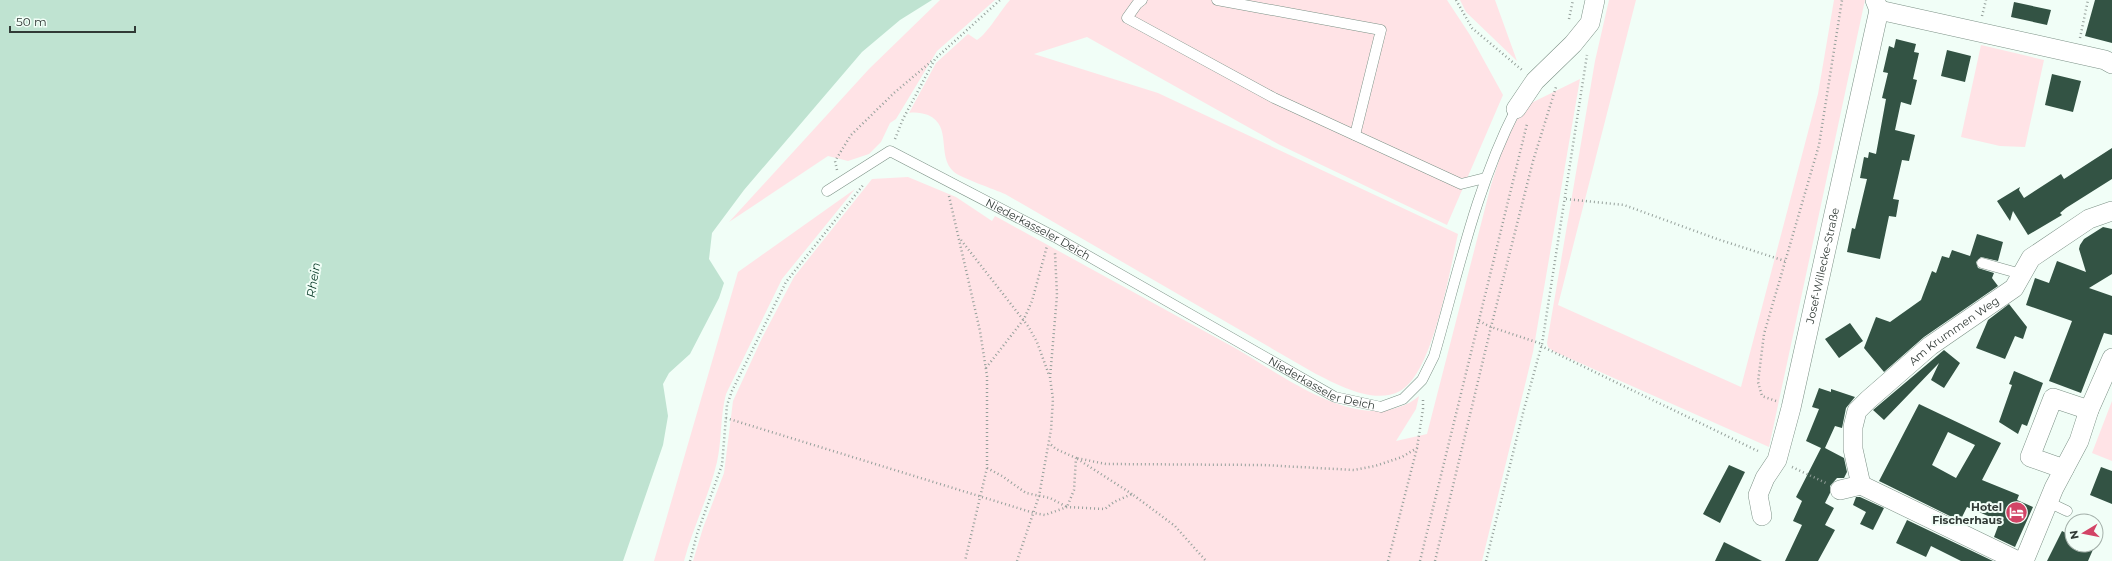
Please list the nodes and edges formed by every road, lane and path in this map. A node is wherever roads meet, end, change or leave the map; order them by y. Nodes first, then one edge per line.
1 (1000, 0) edge
2 (1142, 0) edge
3 (1217, 0) edge
4 (1456, 0) edge
5 (1596, 0) edge
6 (1842, 0) edge
7 (2088, 0) edge
8 (1877, 5) edge
9 (1587, 53) dead end
10 (2076, 54) junction
11 (1560, 58) junction
12 (935, 59) junction
13 (2112, 64) edge
14 (1526, 95) junction
15 (1355, 136) junction
16 (890, 151) junction
17 (868, 178) dead end
18 (1485, 178) junction
19 (946, 181) junction
20 (831, 189) joint
21 (1566, 199) junction
22 (2112, 211) edge
23 (1055, 237) junction
24 (960, 239) junction
25 (1785, 261) junction
26 (1982, 263) dead end
27 (2021, 274) junction
28 (1024, 320) junction
29 (1478, 321) junction
30 (1491, 327) junction
31 (1542, 345) junction
32 (2112, 358) edge
33 (986, 368) junction
34 (1050, 378) junction
35 (1422, 380) junction
36 (1791, 408) junction
37 (2089, 410) junction
38 (726, 418) junction
39 (1049, 442) junction
40 (1417, 448) junction
41 (1076, 458) junction
42 (1777, 460) junction
43 (987, 468) junction
44 (2064, 469) junction
45 (1861, 486) junction
46 (1840, 490) joint
47 (1132, 494) junction
48 (981, 495) junction
49 (1039, 496) junction
50 (2048, 502) junction
51 (1067, 506) junction
52 (2067, 511) dead end
53 (1034, 513) junction
54 (1762, 516) dead end
55 (690, 561) edge
56 (965, 561) edge
57 (1017, 561) edge
58 (1206, 561) edge
59 (1388, 561) edge
60 (1420, 561) edge
61 (1435, 561) edge
62 (1486, 561) edge
63 (2018, 561) edge
64 (2024, 561) edge

1 - 12 path
2 - 15 lane
3 - 15 lane
4 - 14 path
5 - 11 street, Niederkasseler Deich
6 - 25 path
7 - 10 path
8 - 10 street, Josef-Willecke-Straße
8 - 36 street, Josef-Willecke-Straße
9 - 21 path
10 - 13 street, Josef-Willecke-Straße
11 - 14 street, Niederkasseler Deich
11 - 30 path
12 - 16 path
12 - 20 path
14 - 18 lane, Niederkasseler Deich
14 - 29 path
15 - 18 lane
16 - 19 lane, Niederkasseler Deich
16 - 20 lane
17 - 38 path
18 - 35 lane, Niederkasseler Deich
19 - 23 lane, Niederkasseler Deich
19 - 24 path
21 - 25 path
21 - 31 path
22 - 27 street, Am Krummen Weg
23 - 28 path
23 - 34 path
23 - 35 lane, Niederkasseler Deich
24 - 28 path
24 - 33 path
25 - 36 path
26 - 27 lane
27 - 45 street, Am Krummen Weg
28 - 33 path
28 - 34 path
29 - 30 path
29 - 60 path
30 - 31 path
30 - 61 path
31 - 42 path
31 - 62 path
32 - 37 street
33 - 43 path
34 - 39 path
35 - 40 path
36 - 42 street, Josef-Willecke-Straße
37 - 44 street
37 - 44 street
38 - 48 path
38 - 55 path
39 - 41 path
39 - 49 path
40 - 41 path
40 - 59 path
41 - 47 path
41 - 51 path
42 - 46 path
42 - 54 street, Josef-Willecke-Straße
43 - 48 path
43 - 49 path
44 - 50 street
45 - 46 street
45 - 63 street
47 - 51 path
47 - 58 path
48 - 53 path
48 - 56 path
49 - 51 path
49 - 53 path
50 - 52 lane
50 - 64 street
51 - 53 path
53 - 57 path

